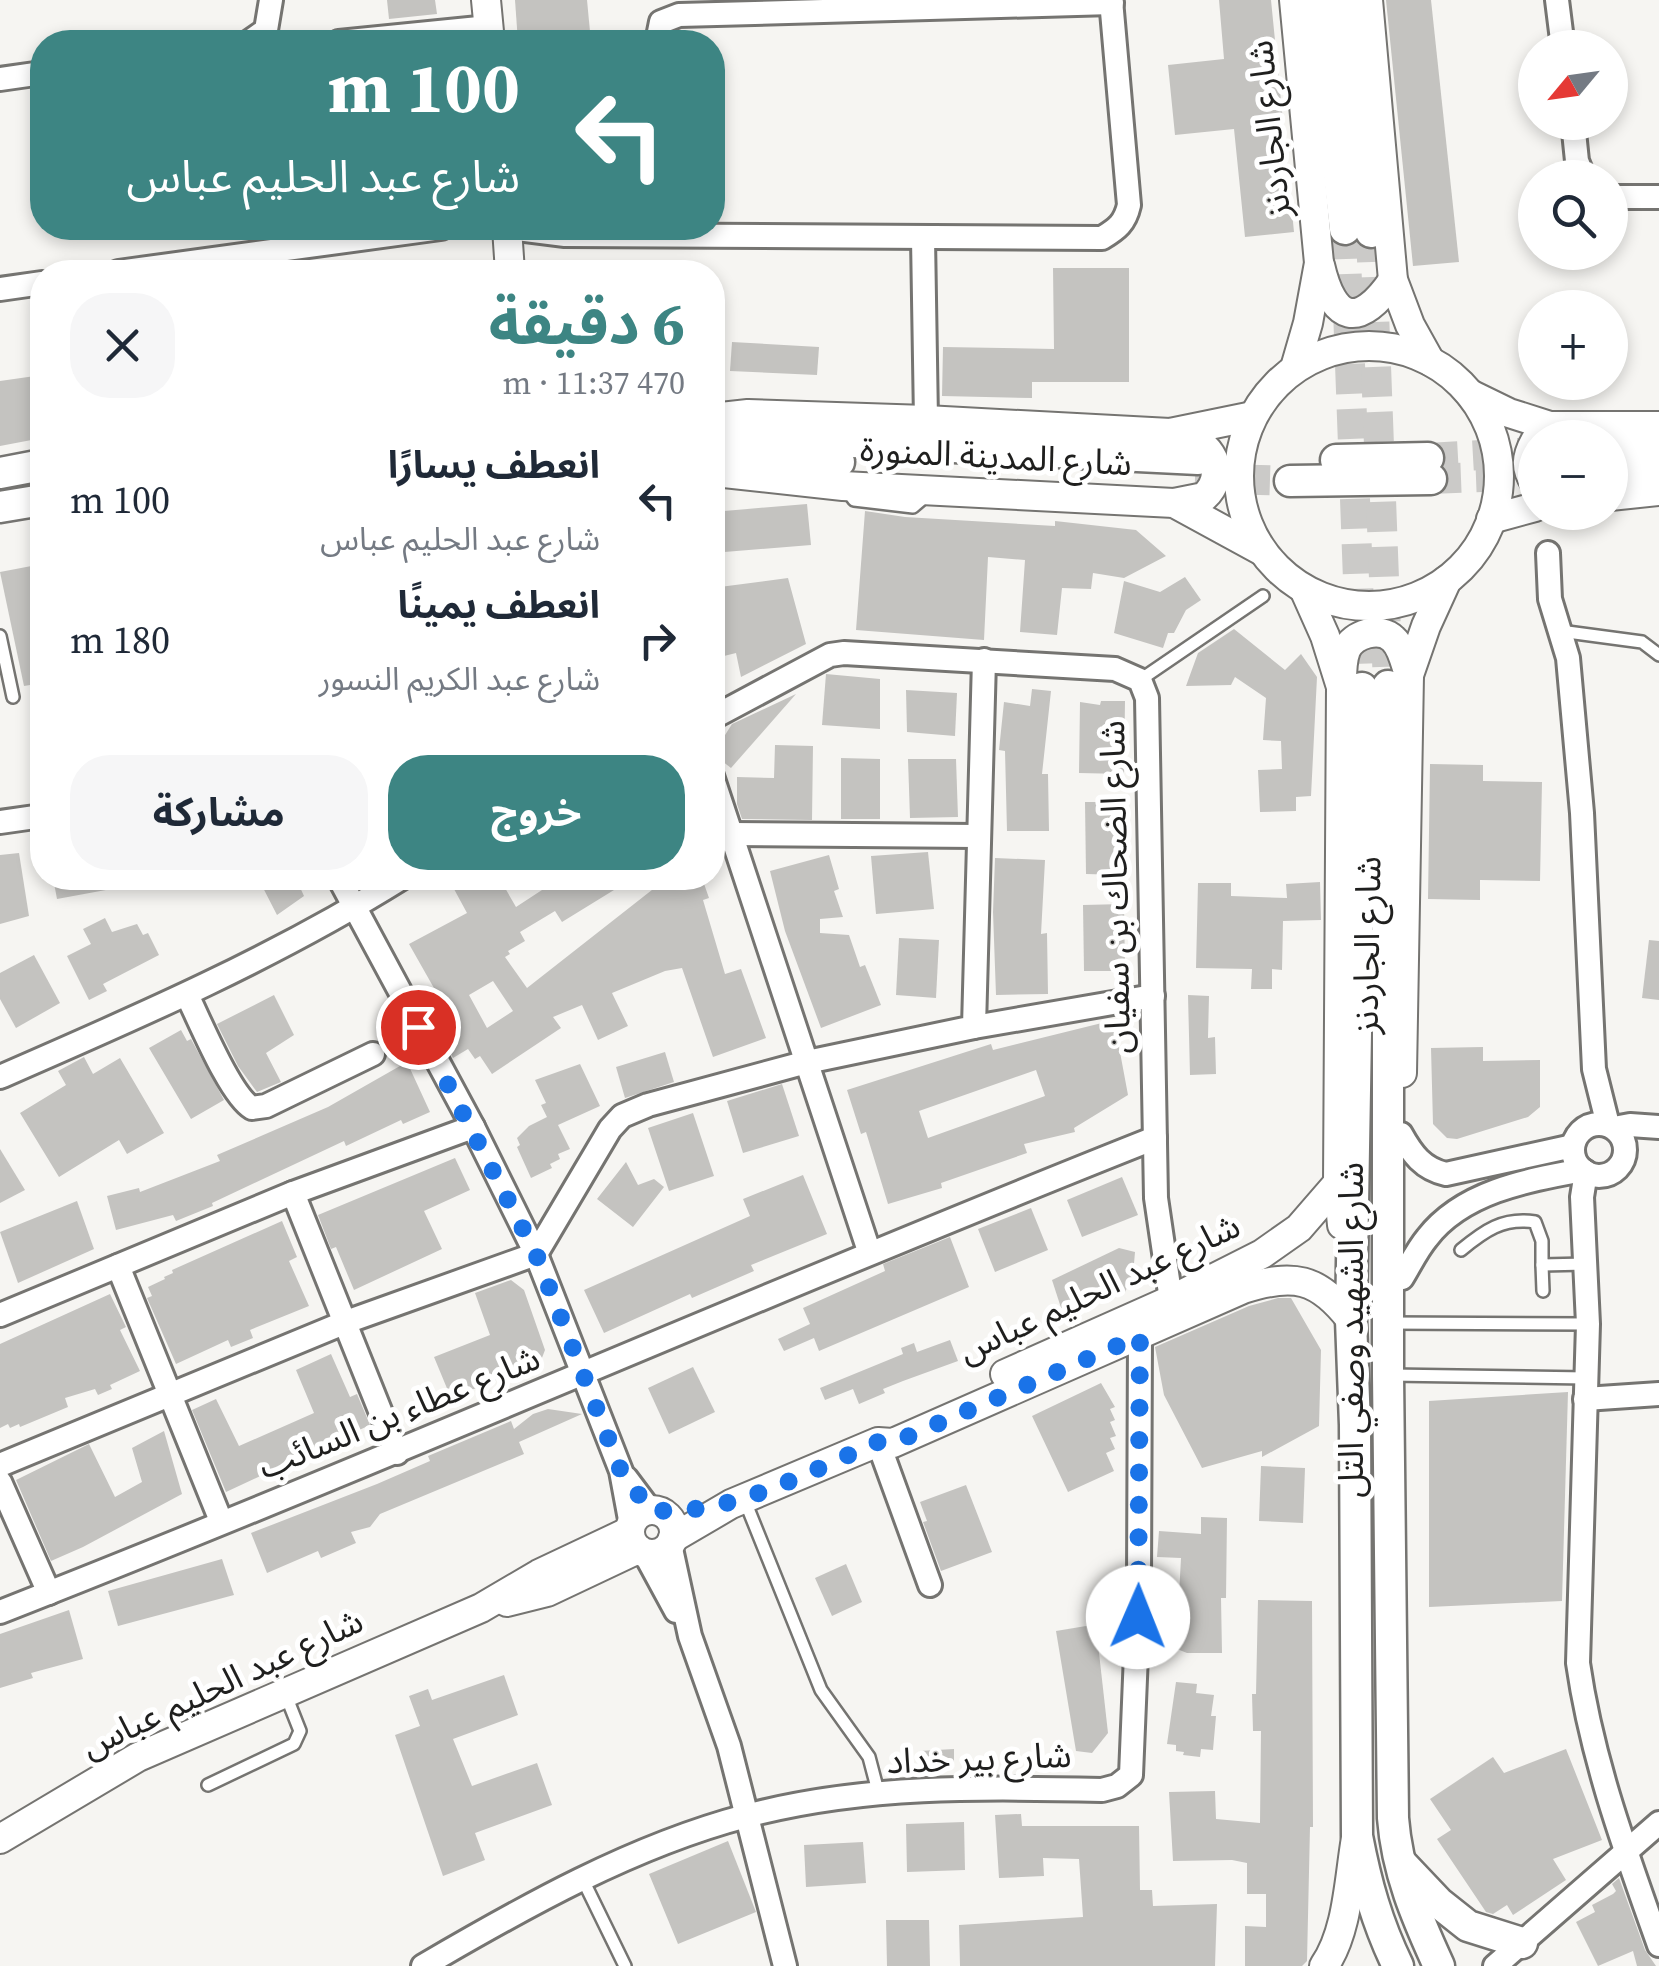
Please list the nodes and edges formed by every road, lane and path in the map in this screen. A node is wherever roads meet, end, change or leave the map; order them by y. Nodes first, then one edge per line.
1 (271, 0) edge
2 (1294, 0) edge
3 (1320, 0) edge
4 (1343, 0) edge
5 (1368, 0) edge
6 (1557, 0) edge
7 (1112, 2) edge
8 (731, 7) edge
9 (488, 23) edge
10 (266, 30) edge
11 (433, 30) edge
12 (659, 30) edge
13 (1561, 30) edge
14 (30, 75) edge
15 (0, 79) edge
16 (1628, 197) edge
17 (1659, 197) edge
18 (725, 233) edge
19 (923, 238) junction
20 (353, 240) edge
21 (206, 260) edge
22 (1320, 263) junction
23 (1392, 280) junction
24 (30, 285) edge
25 (0, 289) edge
26 (1430, 361) junction
27 (1295, 368) junction
28 (1470, 394) junction
29 (1253, 416) junction
30 (725, 417) edge
31 (926, 420) junction
32 (1519, 420) edge
33 (1659, 426) edge
34 (1628, 428) edge
35 (1170, 432) junction
36 (725, 436) edge
37 (1659, 443) edge
38 (1628, 445) edge
39 (725, 462) edge
40 (1659, 466) edge
41 (30, 467) edge
42 (1430, 468) tunnel mouth
43 (1628, 469) edge
44 (1290, 471) tunnel mouth
45 (0, 472) edge
46 (725, 473) edge
47 (1659, 491) edge
48 (1628, 494) edge
49 (30, 502) edge
50 (1174, 503) junction
51 (0, 506) edge
52 (1518, 512) edge
53 (1492, 519) junction
54 (1263, 552) junction
55 (1548, 554) dead end
56 (1448, 580) junction
57 (1304, 589) junction
58 (1263, 596) dead end
59 (1560, 631) junction
60 (0, 636) edge
61 (1659, 655) edge
62 (984, 660) junction
63 (1140, 680) junction
64 (1375, 684) junction
65 (13, 697) dead end
66 (725, 711) edge
67 (725, 814) edge
68 (30, 818) edge
69 (0, 822) edge
70 (732, 834) junction
71 (978, 836) junction
72 (344, 890) edge
73 (383, 890) edge
74 (354, 908) junction
75 (186, 996) junction
76 (1153, 996) junction
77 (974, 1027) junction
78 (373, 1054) dead end
79 (807, 1062) junction
80 (1594, 1069) junction
81 (0, 1077) edge
82 (1611, 1126) junction
83 (473, 1127) junction
84 (1659, 1130) edge
85 (1401, 1134) junction
86 (1155, 1138) junction
87 (1576, 1139) junction
88 (1600, 1170) junction
89 (1338, 1183) junction
90 (293, 1194) junction
91 (1461, 1250) dead end
92 (869, 1251) junction
93 (536, 1254) junction
94 (1586, 1264) junction
95 (1542, 1265) junction
96 (118, 1266) junction
97 (1402, 1278) junction
98 (1543, 1291) dead end
99 (1171, 1300) junction
100 (1352, 1306) junction
101 (0, 1315) edge
102 (1389, 1320) junction
103 (346, 1322) junction
104 (1588, 1324) junction
105 (1140, 1336) junction
106 (584, 1374) junction
107 (1388, 1374) junction
108 (1585, 1388) junction
109 (1659, 1394) edge
110 (170, 1395) junction
111 (878, 1442) junction
112 (397, 1453) junction
113 (0, 1465) edge
114 (0, 1482) edge
115 (737, 1502) junction
116 (221, 1521) junction
117 (650, 1533) junction
118 (930, 1585) dead end
119 (49, 1592) junction
120 (0, 1612) edge
121 (284, 1693) junction
122 (208, 1785) dead end
123 (879, 1795) junction
124 (748, 1815) junction
125 (1659, 1823) edge
126 (1356, 1836) junction
127 (0, 1840) edge
128 (1627, 1854) junction
129 (1398, 1860) junction
130 (584, 1880) junction
131 (1522, 1943) junction
132 (1659, 1944) edge
133 (423, 1966) edge
134 (625, 1966) edge
135 (785, 1966) edge
136 (1324, 1966) edge
137 (1398, 1966) edge
138 (1439, 1966) edge
139 (1495, 1966) edge

1 - 10 street
2 - 22 street, شارع الجاردنز
3 - 4 main road
5 - 23 street
6 - 13 street
7 - 8 street
7 - 19 street
8 - 12 street
9 - 11 street
14 - 15 street
16 - 17 street
18 - 19 street
19 - 31 street
20 - 21 street
22 - 23 street
22 - 27 street, شارع الجاردنز
23 - 26 street
24 - 25 street
26 - 27 street
26 - 28 street
27 - 29 street
28 - 32 street
28 - 53 street
29 - 35 street, شارع المدينة المنورة
29 - 54 street
30 - 31 street, شارع المدينة المنورة
31 - 35 street, شارع المدينة المنورة
33 - 34 street
35 - 50 street
36 - 39 main road, شارع المدينة المنورة
37 - 38 main road
40 - 43 main road
41 - 45 main road
42 - 44 main road
46 - 50 street, شارع المدينة المنورة
47 - 48 street
49 - 51 main road
50 - 54 street, شارع المدينة المنورة
52 - 53 street
53 - 56 street
54 - 57 street
55 - 59 street
56 - 57 street
56 - 64 street, شارع الجاردنز
57 - 64 street, شارع الجاردنز
58 - 63 lane
59 - 61 lane
59 - 80 street
60 - 65 lane
62 - 63 street, شارع الضحاك بن سفيان
62 - 66 street, شارع الضحاك بن سفيان
62 - 71 street
63 - 76 street, شارع الضحاك بن سفيان
64 - 85 street, شارع الجاردنز
64 - 89 street, شارع الجاردنز
64 - 100 main road, شارع الشهيد وصفي التل
64 - 102 main road, شارع الشهيد وصفي التل
67 - 70 street
68 - 69 street
70 - 71 street
70 - 79 street
71 - 77 street
72 - 74 street
73 - 74 street
74 - 75 street
74 - 83 street
75 - 78 street
75 - 81 street
76 - 77 street
76 - 86 street, شارع الضحاك بن سفيان
77 - 79 street
79 - 92 street
79 - 93 street
80 - 82 street
80 - 87 street
82 - 84 street
82 - 87 street
82 - 88 street
83 - 90 street
83 - 93 street
84 - 88 street
85 - 87 street
85 - 97 street, شارع الجاردنز
86 - 92 street, شارع عطاء بن السائب
86 - 99 street, شارع الضحاك بن سفيان
87 - 88 street
88 - 94 street
88 - 97 street
89 - 99 street, شارع عبد الحليم عباس
89 - 100 street, شارع الجاردنز
90 - 96 street
90 - 103 street
91 - 95 lane
92 - 106 street, شارع عطاء بن السائب
93 - 103 street
93 - 106 street
94 - 95 lane
94 - 104 street
95 - 98 lane
96 - 101 street
96 - 110 street
97 - 102 street, شارع الجاردنز
99 - 111 street, شارع عبد الحليم عباس
100 - 105 street, شارع عبد الحليم عباس
100 - 126 main road, شارع الشهيد وصفي التل
102 - 104 lane
102 - 107 main road, شارع الشهيد وصفي التل
103 - 110 street
103 - 112 street
104 - 108 street
105 - 111 street, شارع عبد الحليم عباس
105 - 123 street, شارع بير خداد
106 - 112 street, شارع عطاء بن السائب
106 - 117 street
107 - 108 lane
107 - 129 main road, شارع الشهيد وصفي التل
108 - 109 street
108 - 128 street
110 - 113 street
110 - 116 street
111 - 115 street, شارع عبد الحليم عباس
111 - 118 street
112 - 116 street, شارع عطاء بن السائب
114 - 119 street
115 - 117 street, شارع عبد الحليم عباس
115 - 123 lane
116 - 119 street, شارع عطاء بن السائب
117 - 121 street, شارع عبد الحليم عباس
117 - 124 street
119 - 120 street, شارع عطاء بن السائب
121 - 122 lane
121 - 127 street, شارع عبد الحليم عباس
123 - 124 street, شارع بير خداد
124 - 130 street, شارع بير خداد
124 - 135 street
125 - 128 street
126 - 136 street
126 - 137 main road, شارع الشهيد وصفي التل
128 - 131 street
128 - 132 street
129 - 131 main road
129 - 138 main road, شارع الشهيد وصفي التل
130 - 133 street, شارع بير خداد
130 - 134 lane
131 - 139 street

